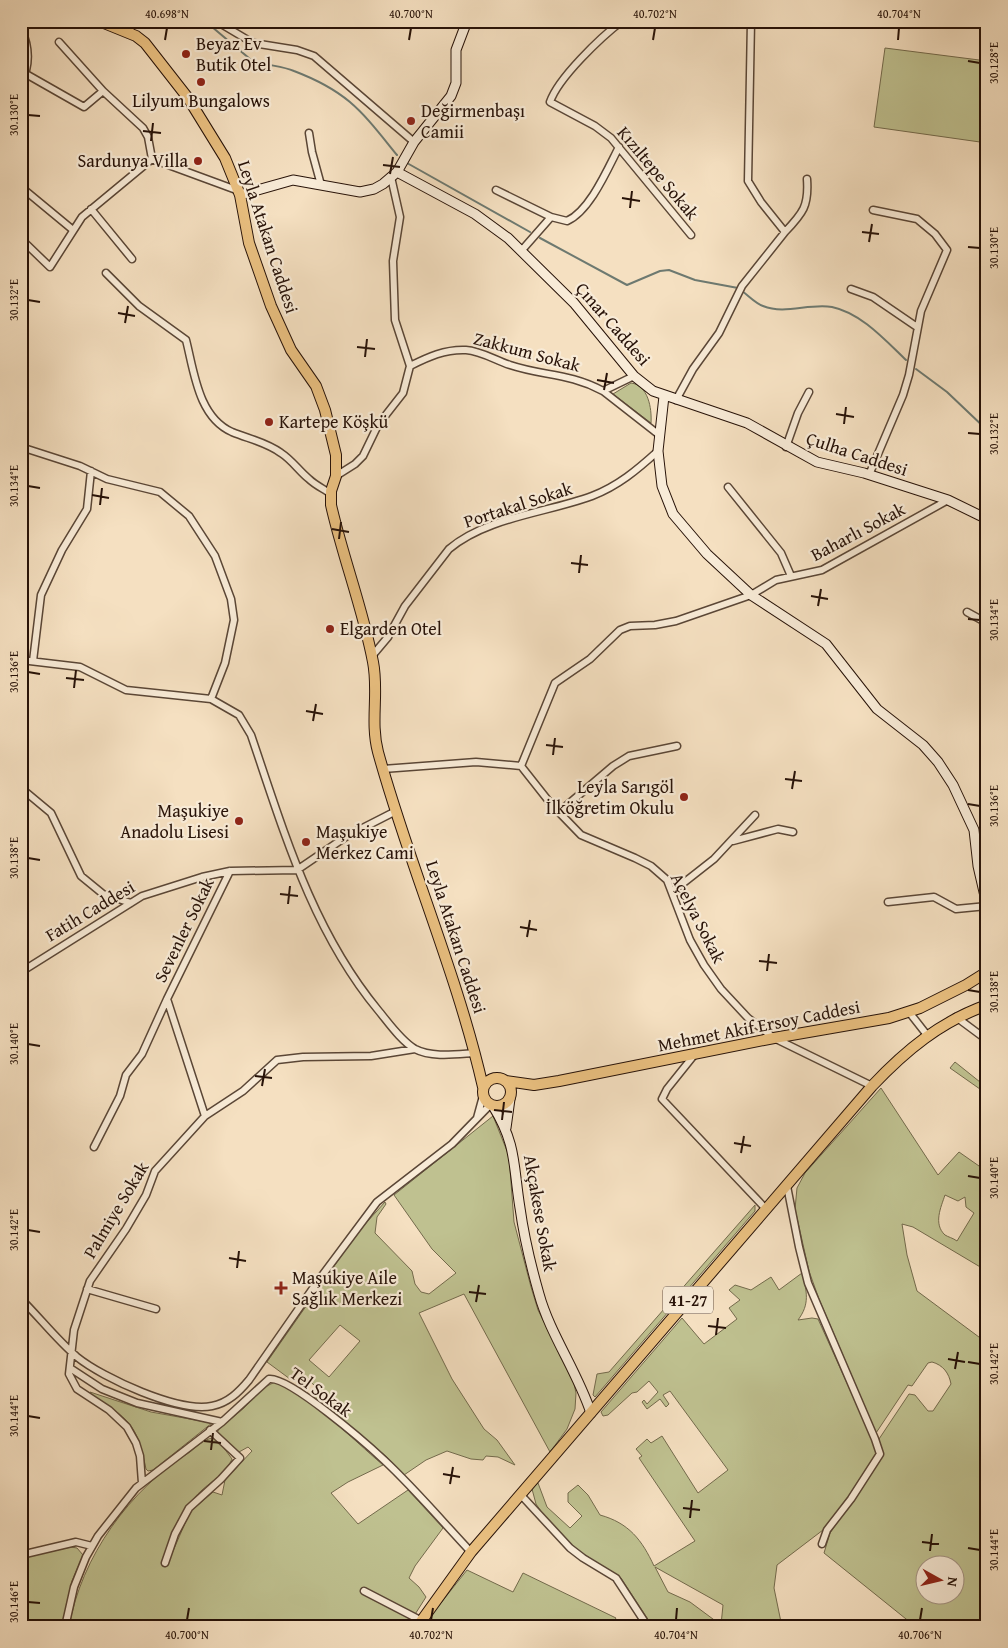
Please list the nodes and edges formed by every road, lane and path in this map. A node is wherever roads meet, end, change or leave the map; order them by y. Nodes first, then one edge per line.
1 (99, 21) edge
2 (132, 21) edge
3 (216, 21) edge
4 (467, 21) edge
5 (622, 21) edge
6 (751, 21) edge
7 (21, 28) edge
8 (129, 33) junction
9 (59, 42) dead end
10 (26, 74) junction
11 (21, 84) edge
12 (103, 92) junction
13 (309, 133) dead end
14 (414, 142) junction
15 (619, 147) junction
16 (152, 159) junction
17 (394, 174) junction
18 (807, 179) dead end
19 (321, 184) junction
20 (21, 187) edge
21 (496, 190) dead end
22 (240, 193) junction
23 (91, 208) junction
24 (873, 210) dead end
25 (551, 217) junction
26 (73, 230) junction
27 (785, 232) junction
28 (690, 235) dead end
29 (21, 239) edge
30 (522, 250) junction
31 (132, 259) dead end
32 (106, 273) dead end
33 (851, 289) dead end
34 (917, 327) junction
35 (410, 366) junction
36 (634, 376) junction
37 (602, 391) junction
38 (809, 392) dead end
39 (664, 396) junction
40 (676, 400) junction
41 (658, 434) junction
42 (21, 447) edge
43 (786, 447) junction
44 (658, 451) junction
45 (91, 471) junction
46 (870, 475) junction
47 (336, 476) junction
48 (728, 487) dead end
49 (331, 494) junction
50 (948, 500) junction
51 (987, 519) edge
52 (792, 576) junction
53 (752, 595) junction
54 (968, 612) dead end
55 (987, 623) edge
56 (372, 656) junction
57 (21, 660) edge
58 (33, 661) junction
59 (210, 699) junction
60 (677, 746) dead end
61 (521, 766) junction
62 (383, 769) junction
63 (21, 788) edge
64 (396, 811) junction
65 (559, 812) junction
66 (755, 815) dead end
67 (792, 832) dead end
68 (732, 841) junction
69 (297, 870) junction
70 (230, 871) junction
71 (672, 892) junction
72 (888, 902) dead end
73 (131, 903) junction
74 (987, 905) edge
75 (21, 972) edge
76 (985, 975) edge
77 (167, 1000) junction
78 (987, 1005) edge
79 (909, 1012) junction
80 (956, 1017) junction
81 (927, 1035) junction
82 (774, 1038) junction
83 (987, 1040) edge
84 (415, 1049) junction
85 (476, 1052) junction
86 (695, 1054) junction
87 (495, 1078) junction
88 (506, 1081) junction
89 (534, 1084) junction
90 (872, 1086) junction
91 (483, 1091) junction
92 (511, 1097) junction
93 (492, 1106) junction
94 (205, 1116) junction
95 (476, 1122) junction
96 (506, 1128) junction
97 (94, 1147) dead end
98 (787, 1186) junction
99 (766, 1209) junction
100 (87, 1290) junction
101 (21, 1299) edge
102 (156, 1309) dead end
103 (72, 1352) junction
104 (70, 1368) junction
105 (591, 1412) junction
106 (222, 1422) junction
107 (210, 1430) junction
108 (142, 1483) junction
109 (520, 1494) junction
110 (822, 1544) dead end
111 (92, 1546) junction
112 (471, 1552) junction
113 (21, 1555) edge
114 (165, 1563) dead end
115 (364, 1591) dead end
116 (419, 1625) edge
117 (65, 1627) edge
118 (648, 1627) edge

1 - 8 main road, Leyla Atakan Caddesi
2 - 8 street
3 - 14 street
4 - 14 street
5 - 15 street, Kızıltepe Sokak
6 - 27 street
7 - 10 street
8 - 22 main road, Leyla Atakan Caddesi
9 - 12 street
10 - 11 street
10 - 12 street
12 - 16 street
13 - 19 street
14 - 17 street
15 - 25 street
15 - 28 street, Kızıltepe Sokak
16 - 22 street
16 - 23 street
17 - 19 street
17 - 30 street, Çınar Caddesi
17 - 35 street
18 - 27 street
19 - 22 street
20 - 26 street
21 - 25 street
22 - 47 main road, Leyla Atakan Caddesi
23 - 26 street
23 - 31 street
24 - 34 street
25 - 30 street
26 - 29 street
27 - 40 street
30 - 36 street, Çınar Caddesi
32 - 49 street
33 - 34 street
34 - 46 street
35 - 37 street, Zakkum Sokak
35 - 47 street
36 - 37 street
36 - 39 street, Çınar Caddesi
37 - 41 street, Zakkum Sokak
38 - 43 street
39 - 40 street, Çulha Caddesi
39 - 41 street
40 - 43 street, Çulha Caddesi
41 - 44 street
42 - 45 street
43 - 46 street, Çulha Caddesi
44 - 53 street
44 - 56 street, Portakal Sokak
45 - 58 street
45 - 59 street
46 - 50 street, Çulha Caddesi
47 - 49 main road, Leyla Atakan Caddesi
48 - 52 street
49 - 56 main road, Leyla Atakan Caddesi
50 - 51 street, Çulha Caddesi
50 - 52 street, Baharlı Sokak
52 - 53 street, Baharlı Sokak
53 - 61 street, Baharlı Sokak
53 - 74 street
54 - 55 street
56 - 62 main road, Leyla Atakan Caddesi
57 - 58 street
58 - 59 street
59 - 69 street
60 - 65 street
61 - 62 street
61 - 65 street, Açelya Sokak
62 - 64 main road, Leyla Atakan Caddesi
63 - 73 street
64 - 69 street
64 - 85 main road, Leyla Atakan Caddesi
65 - 71 street, Açelya Sokak
66 - 68 street
67 - 68 street
68 - 71 street
69 - 70 street, Fatih Caddesi
69 - 84 street
70 - 73 street, Fatih Caddesi
70 - 77 street, Sevenler Sokak
71 - 82 street, Açelya Sokak
72 - 74 street
73 - 75 street, Fatih Caddesi
76 - 79 main road, Mehmet Akif Ersoy Caddesi
77 - 94 street, Sevenler Sokak
77 - 97 street
78 - 80 main road, 41-27
79 - 81 street
79 - 82 main road, Mehmet Akif Ersoy Caddesi
80 - 81 main road, 41-27
80 - 83 street
81 - 90 main road, 41-27
82 - 86 main road, Mehmet Akif Ersoy Caddesi
82 - 90 street, Açelya Sokak
84 - 85 street
84 - 94 street, Palmiye Sokak
85 - 87 main road
85 - 91 main road
86 - 89 main road, Mehmet Akif Ersoy Caddesi
86 - 99 street
87 - 88 main road
87 - 91 main road
88 - 89 main road
88 - 92 main road
89 - 92 main road
90 - 98 main road, 41-27
91 - 93 main road
91 - 95 street
92 - 93 main road
92 - 96 street
93 - 95 street
93 - 96 street
94 - 100 street, Palmiye Sokak
95 - 103 street
96 - 105 street, Akçakese Sokak
98 - 99 main road, 41-27
98 - 110 street
99 - 105 main road, 41-27
100 - 102 street
100 - 103 street, Palmiye Sokak
101 - 103 street
103 - 104 street, Palmiye Sokak
104 - 106 street
104 - 108 street
105 - 109 main road, 41-27
106 - 107 street, Tel Sokak
106 - 112 street, Tel Sokak
107 - 108 street, Tel Sokak
107 - 114 street
108 - 111 street, Tel Sokak
109 - 112 main road, 41-27
109 - 118 street
111 - 113 street
111 - 117 street, Tel Sokak
112 - 116 main road, 41-27
115 - 116 street

